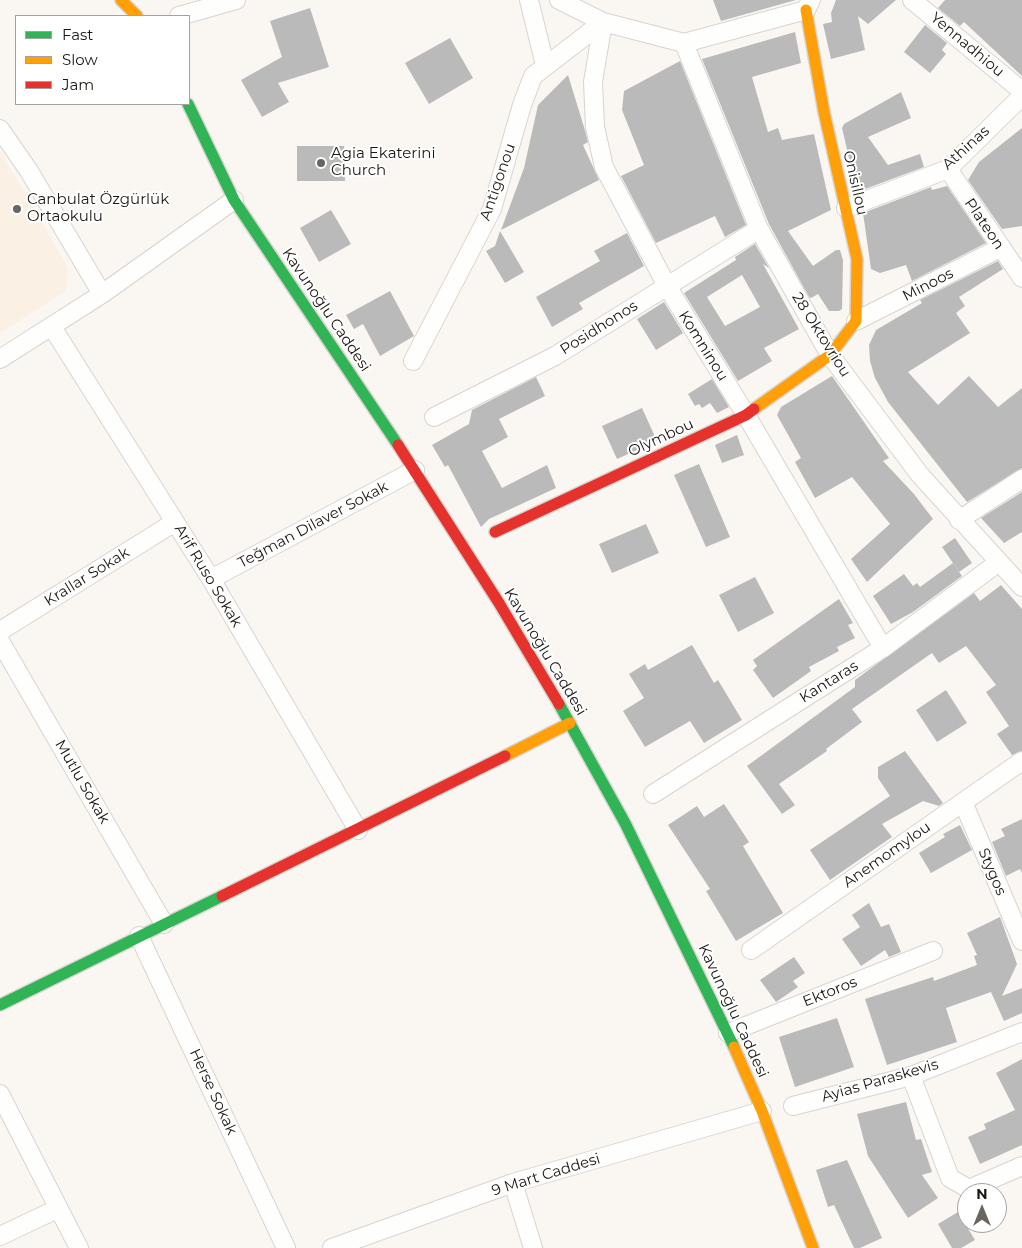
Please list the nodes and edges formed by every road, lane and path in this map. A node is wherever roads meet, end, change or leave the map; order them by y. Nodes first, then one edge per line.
1 (121, 0) edge
2 (236, 0) edge
3 (529, 0) edge
4 (559, 0) edge
5 (912, 0) edge
6 (809, 5) edge
7 (136, 15) edge
8 (183, 15) edge
9 (603, 22) junction
10 (684, 43) junction
11 (545, 65) junction
12 (1022, 91) edge
13 (1022, 96) edge
14 (188, 105) edge
15 (0, 129) edge
16 (948, 169) junction
17 (234, 200) junction
18 (846, 208) junction
19 (759, 229) junction
20 (1000, 248) junction
21 (1022, 278) edge
22 (667, 286) junction
23 (102, 294) junction
24 (856, 322) junction
25 (52, 327) junction
26 (830, 355) junction
27 (0, 358) edge
28 (413, 361) dead end
29 (746, 415) junction
30 (434, 417) dead end
31 (415, 470) junction
32 (1022, 479) edge
33 (959, 520) junction
34 (175, 522) junction
35 (495, 532) dead end
36 (1000, 562) junction
37 (211, 580) junction
38 (1022, 587) edge
39 (0, 631) edge
40 (0, 641) edge
41 (883, 648) junction
42 (570, 723) junction
43 (1022, 761) edge
44 (653, 794) dead end
45 (963, 802) junction
46 (358, 830) junction
47 (164, 924) junction
48 (139, 936) junction
49 (1022, 941) edge
50 (752, 950) dead end
51 (933, 951) dead end
52 (0, 1004) edge
53 (1022, 1032) edge
54 (728, 1033) junction
55 (911, 1076) junction
56 (0, 1094) edge
57 (793, 1106) dead end
58 (762, 1111) junction
59 (1022, 1166) edge
60 (513, 1183) junction
61 (57, 1209) junction
62 (0, 1236) edge
63 (79, 1248) edge
64 (286, 1248) edge
65 (332, 1248) edge
66 (533, 1248) edge
67 (813, 1248) edge

1 - 7 street
2 - 8 street
3 - 11 street
4 - 9 street
5 - 12 street, Yennadhiou
6 - 10 street
6 - 18 street, Onisillou
9 - 10 street
9 - 11 street, Antigonou
9 - 22 street, Komninou
10 - 19 street, 28 Oktovriou
11 - 28 street, Antigonou
13 - 16 street, Athinas
14 - 17 street, Kavunoğlu Caddesi
15 - 23 street
16 - 18 street, Athinas
16 - 20 street, Plateon
17 - 23 street
17 - 31 street, Kavunoğlu Caddesi
18 - 24 street, Onisillou
19 - 22 street, Posidhonos
19 - 26 street, 28 Oktovriou
20 - 21 street, Plateon
20 - 24 street, Minoos
22 - 29 street, Komninou
22 - 30 street, Posidhonos
23 - 25 street
24 - 26 street
25 - 27 street
25 - 34 street, Arif Ruso Sokak
26 - 29 street, Olymbou
26 - 33 street, 28 Oktovriou
29 - 35 street, Olymbou
29 - 41 street, Komninou
31 - 37 street, Teğman Dilaver Sokak
31 - 42 street, Kavunoğlu Caddesi
32 - 33 street
33 - 36 street, 28 Oktovriou
34 - 37 street, Arif Ruso Sokak
34 - 39 street, Krallar Sokak
36 - 38 street, 28 Oktovriou
36 - 41 street, Kantaras
37 - 46 street, Arif Ruso Sokak
40 - 47 street, Mutlu Sokak
41 - 44 street, Kantaras
42 - 46 street
42 - 54 street, Kavunoğlu Caddesi
43 - 45 street, Anemomylou
45 - 49 street, Stygos
45 - 50 street, Anemomylou
46 - 47 street
47 - 48 street
48 - 52 street
48 - 64 street, Herse Sokak
51 - 54 street, Ektoros
53 - 55 street, Ayias Paraskevis
54 - 58 street, Kavunoğlu Caddesi
55 - 57 street, Ayias Paraskevis
55 - 59 street
56 - 61 street
58 - 60 street, 9 Mart Caddesi
58 - 67 street, Kavunoğlu Caddesi
60 - 65 street, 9 Mart Caddesi
60 - 66 street
61 - 62 street
61 - 63 street

